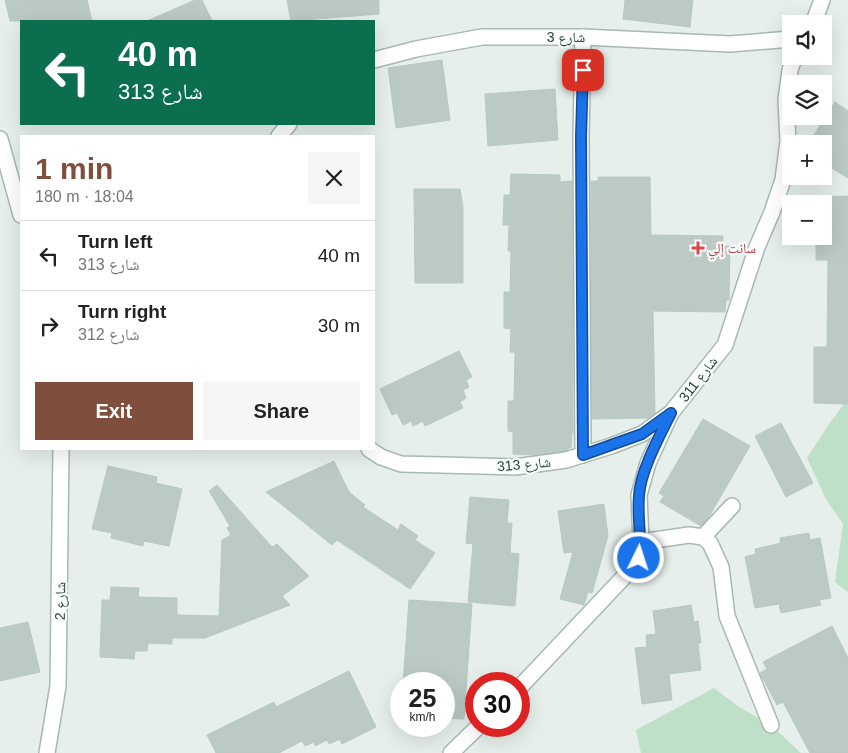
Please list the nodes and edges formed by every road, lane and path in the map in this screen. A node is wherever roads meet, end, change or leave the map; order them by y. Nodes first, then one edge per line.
1 (822, 0) edge
2 (816, 15) edge
3 (584, 37) junction
4 (782, 40) edge
5 (375, 60) edge
6 (792, 65) edge
7 (0, 139) edge
8 (20, 210) edge
9 (671, 413) junction
10 (61, 450) edge
11 (370, 450) edge
12 (583, 455) junction
13 (732, 506) dead end
14 (703, 536) junction
15 (641, 542) junction
16 (530, 676) edge
17 (771, 725) dead end
18 (468, 737) edge
19 (47, 753) edge
20 (450, 753) edge

1 - 2 street
3 - 4 street, شارع 3
3 - 5 street, شارع 3
3 - 12 street
6 - 9 street, شارع 311
7 - 8 street
9 - 12 street, شارع 313
9 - 15 street, شارع 311
10 - 19 street, شارع 2
11 - 12 street, شارع 313
13 - 14 street
14 - 15 street
14 - 17 street
15 - 16 street, شارع 311
18 - 20 street

